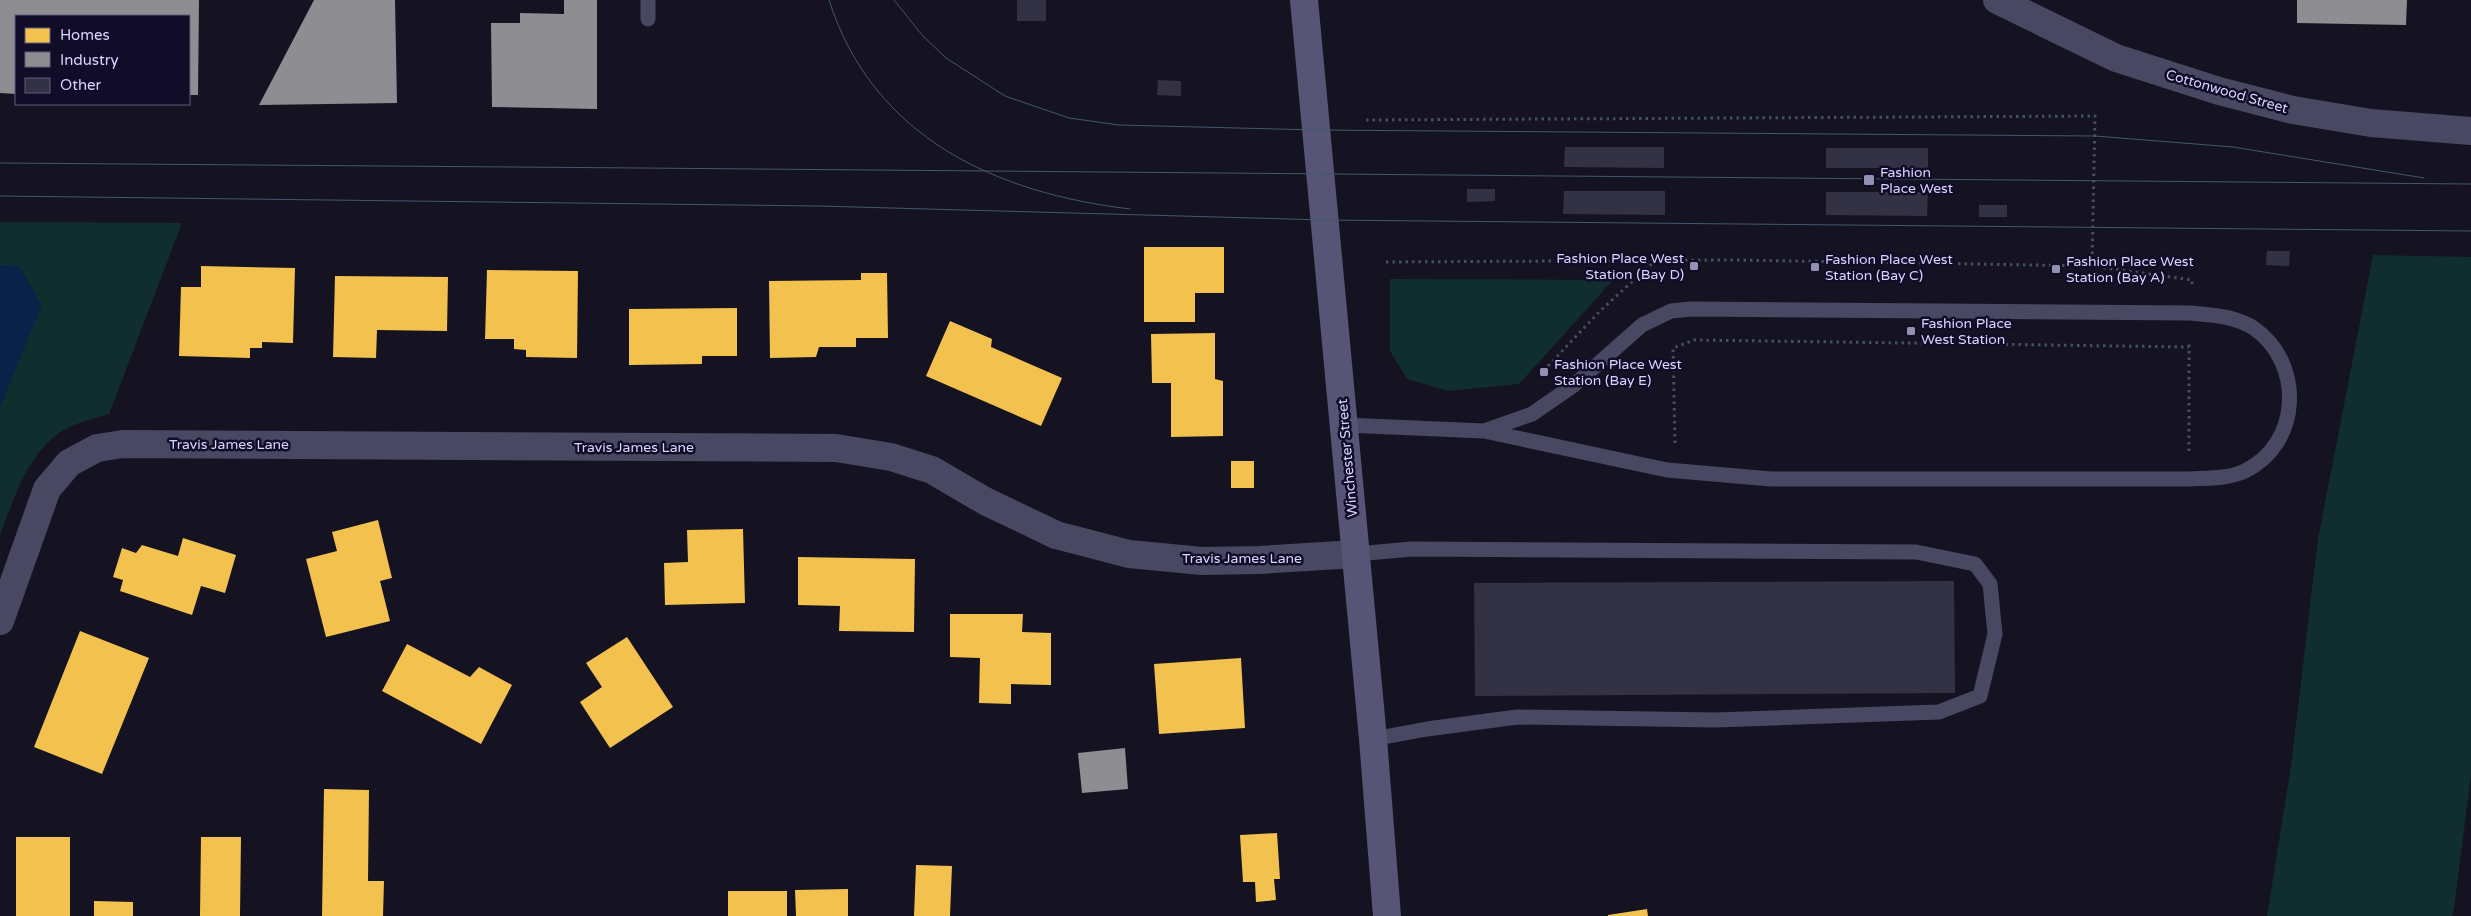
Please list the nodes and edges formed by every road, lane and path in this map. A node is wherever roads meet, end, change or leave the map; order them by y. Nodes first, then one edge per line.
1 (648, 0) edge
2 (1304, 0) edge
3 (1997, 0) edge
4 (648, 19) dead end
5 (1366, 120) dead end
6 (2471, 131) edge
7 (1656, 260) junction
8 (1386, 262) dead end
9 (2092, 266) junction
10 (2190, 313) junction
11 (2189, 347) junction
12 (1542, 372) dead end
13 (1344, 425) junction
14 (1484, 431) junction
15 (1675, 443) dead end
16 (2189, 450) dead end
17 (1356, 554) junction
18 (0, 621) edge
19 (1374, 739) junction
20 (1387, 916) edge

1 - 4 lane
2 - 13 main road, Winchester Street
3 - 6 street, Cottonwood Street
5 - 9 path
7 - 8 path
7 - 9 path
7 - 12 path
9 - 10 path
10 - 11 path
10 - 14 lane
10 - 14 lane
11 - 15 path
11 - 16 path
13 - 14 lane
13 - 17 main road, Winchester Street
17 - 18 street, Travis James Lane
17 - 19 main road, Winchester Street
17 - 19 lane
19 - 20 main road, Winchester Street

